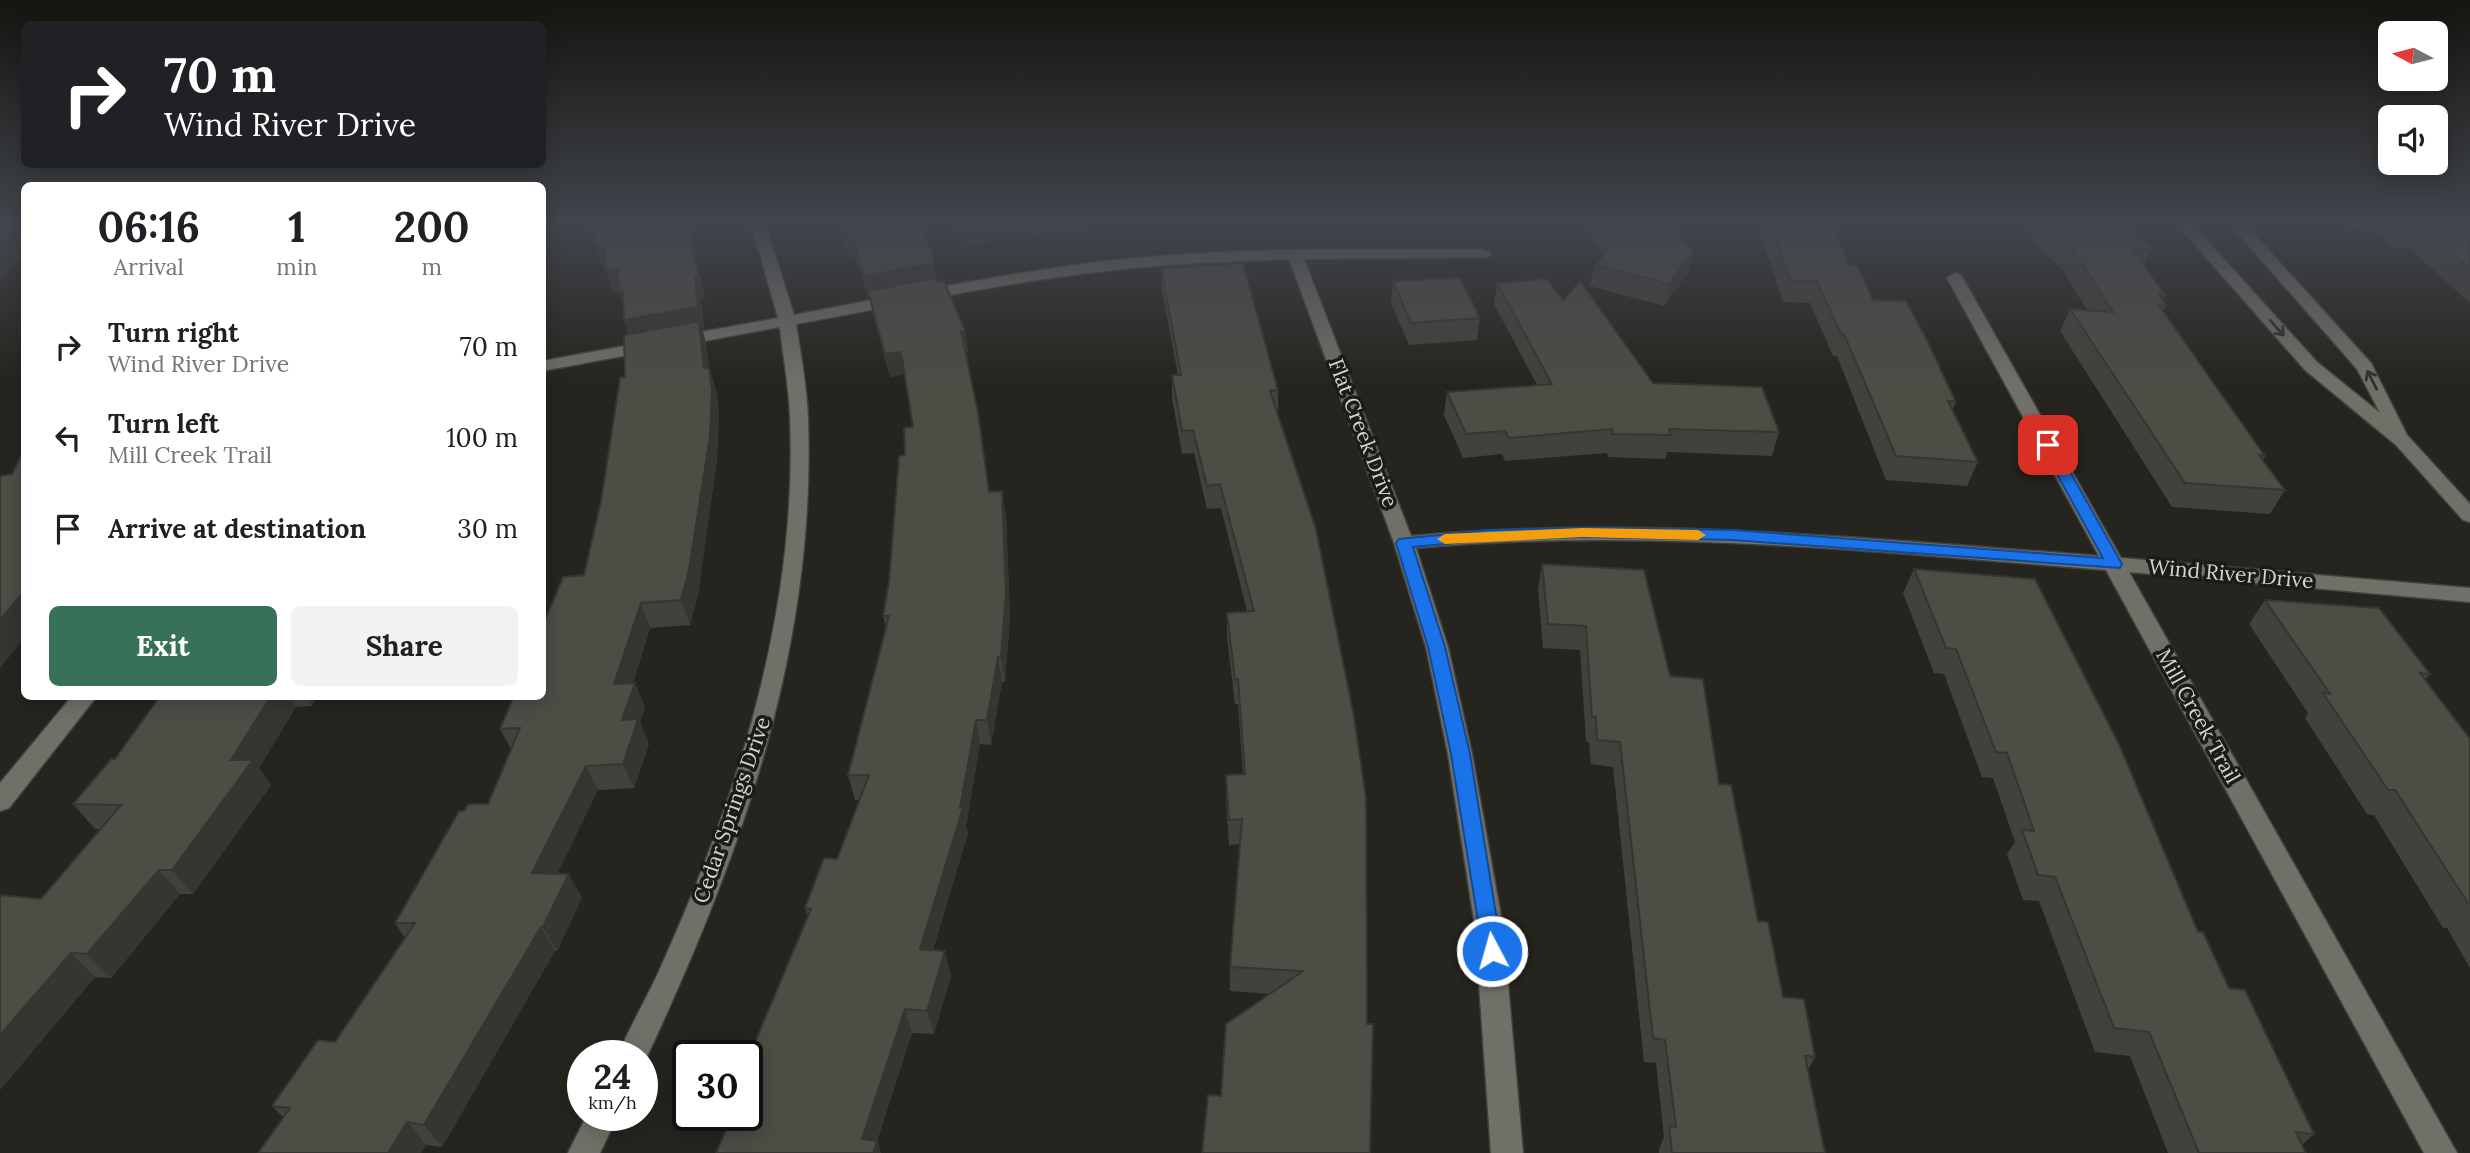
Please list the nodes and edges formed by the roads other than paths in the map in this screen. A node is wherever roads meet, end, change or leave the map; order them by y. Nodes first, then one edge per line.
1 (774, 277) edge
2 (1025, 277) edge
3 (1304, 277) edge
4 (2231, 277) edge
5 (2284, 277) edge
6 (1955, 278) dead end
7 (787, 323) junction
8 (546, 365) edge
9 (2403, 441) junction
10 (2470, 516) edge
11 (1404, 543) junction
12 (2115, 564) junction
13 (2470, 596) edge
14 (83, 700) edge
15 (0, 802) edge
16 (642, 1040) edge
17 (595, 1131) edge
18 (584, 1153) edge
19 (1507, 1153) edge
20 (2441, 1153) edge

1 - 7 street, Cedar Springs Drive
2 - 7 street
3 - 11 street, Flat Creek Drive
4 -> 9 street
9 -> 5 street
6 - 12 street, Mill Creek Trail
7 - 8 street
7 - 16 street, Cedar Springs Drive
9 - 10 street
11 - 12 street, Wind River Drive
11 - 19 street, Flat Creek Drive
12 - 13 street, Wind River Drive
12 - 20 street, Mill Creek Trail
14 - 15 street
17 - 18 street

